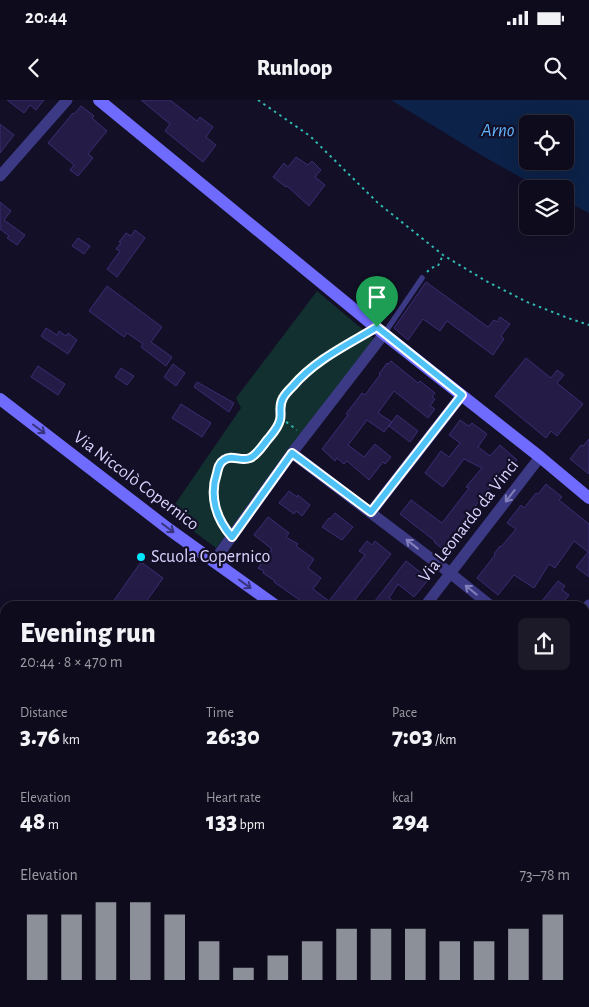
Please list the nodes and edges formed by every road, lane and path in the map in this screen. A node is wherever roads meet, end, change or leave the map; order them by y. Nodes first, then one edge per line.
1 (67, 100) edge
2 (99, 100) edge
3 (258, 100) edge
4 (2, 170) edge
5 (443, 255) junction
6 (422, 278) joint
7 (589, 325) edge
8 (380, 331) junction
9 (462, 395) junction
10 (1, 403) edge
11 (281, 418) junction
12 (305, 437) junction
13 (292, 453) junction
14 (540, 457) junction
15 (589, 498) edge
16 (371, 512) junction
17 (232, 537) junction
18 (214, 561) junction
19 (450, 573) junction
20 (269, 601) edge
21 (429, 601) edge
22 (485, 601) edge

1 - 4 street
2 - 8 street
3 - 5 path
5 - 6 path
5 - 7 path
6 - 8 lane
8 - 9 street
8 - 11 path
8 - 12 street
9 - 14 street
9 - 16 street
10 -> 18 street, Via Niccolò Copernico
11 - 12 path
11 - 17 path
12 - 13 street
13 - 16 street
13 - 17 street
14 - 15 street
14 -> 19 street, Via Leonardo da Vinci
19 -> 16 street
17 - 18 street
18 -> 20 street, Via Niccolò Copernico
19 - 21 street, Via Leonardo da Vinci
22 -> 19 street

